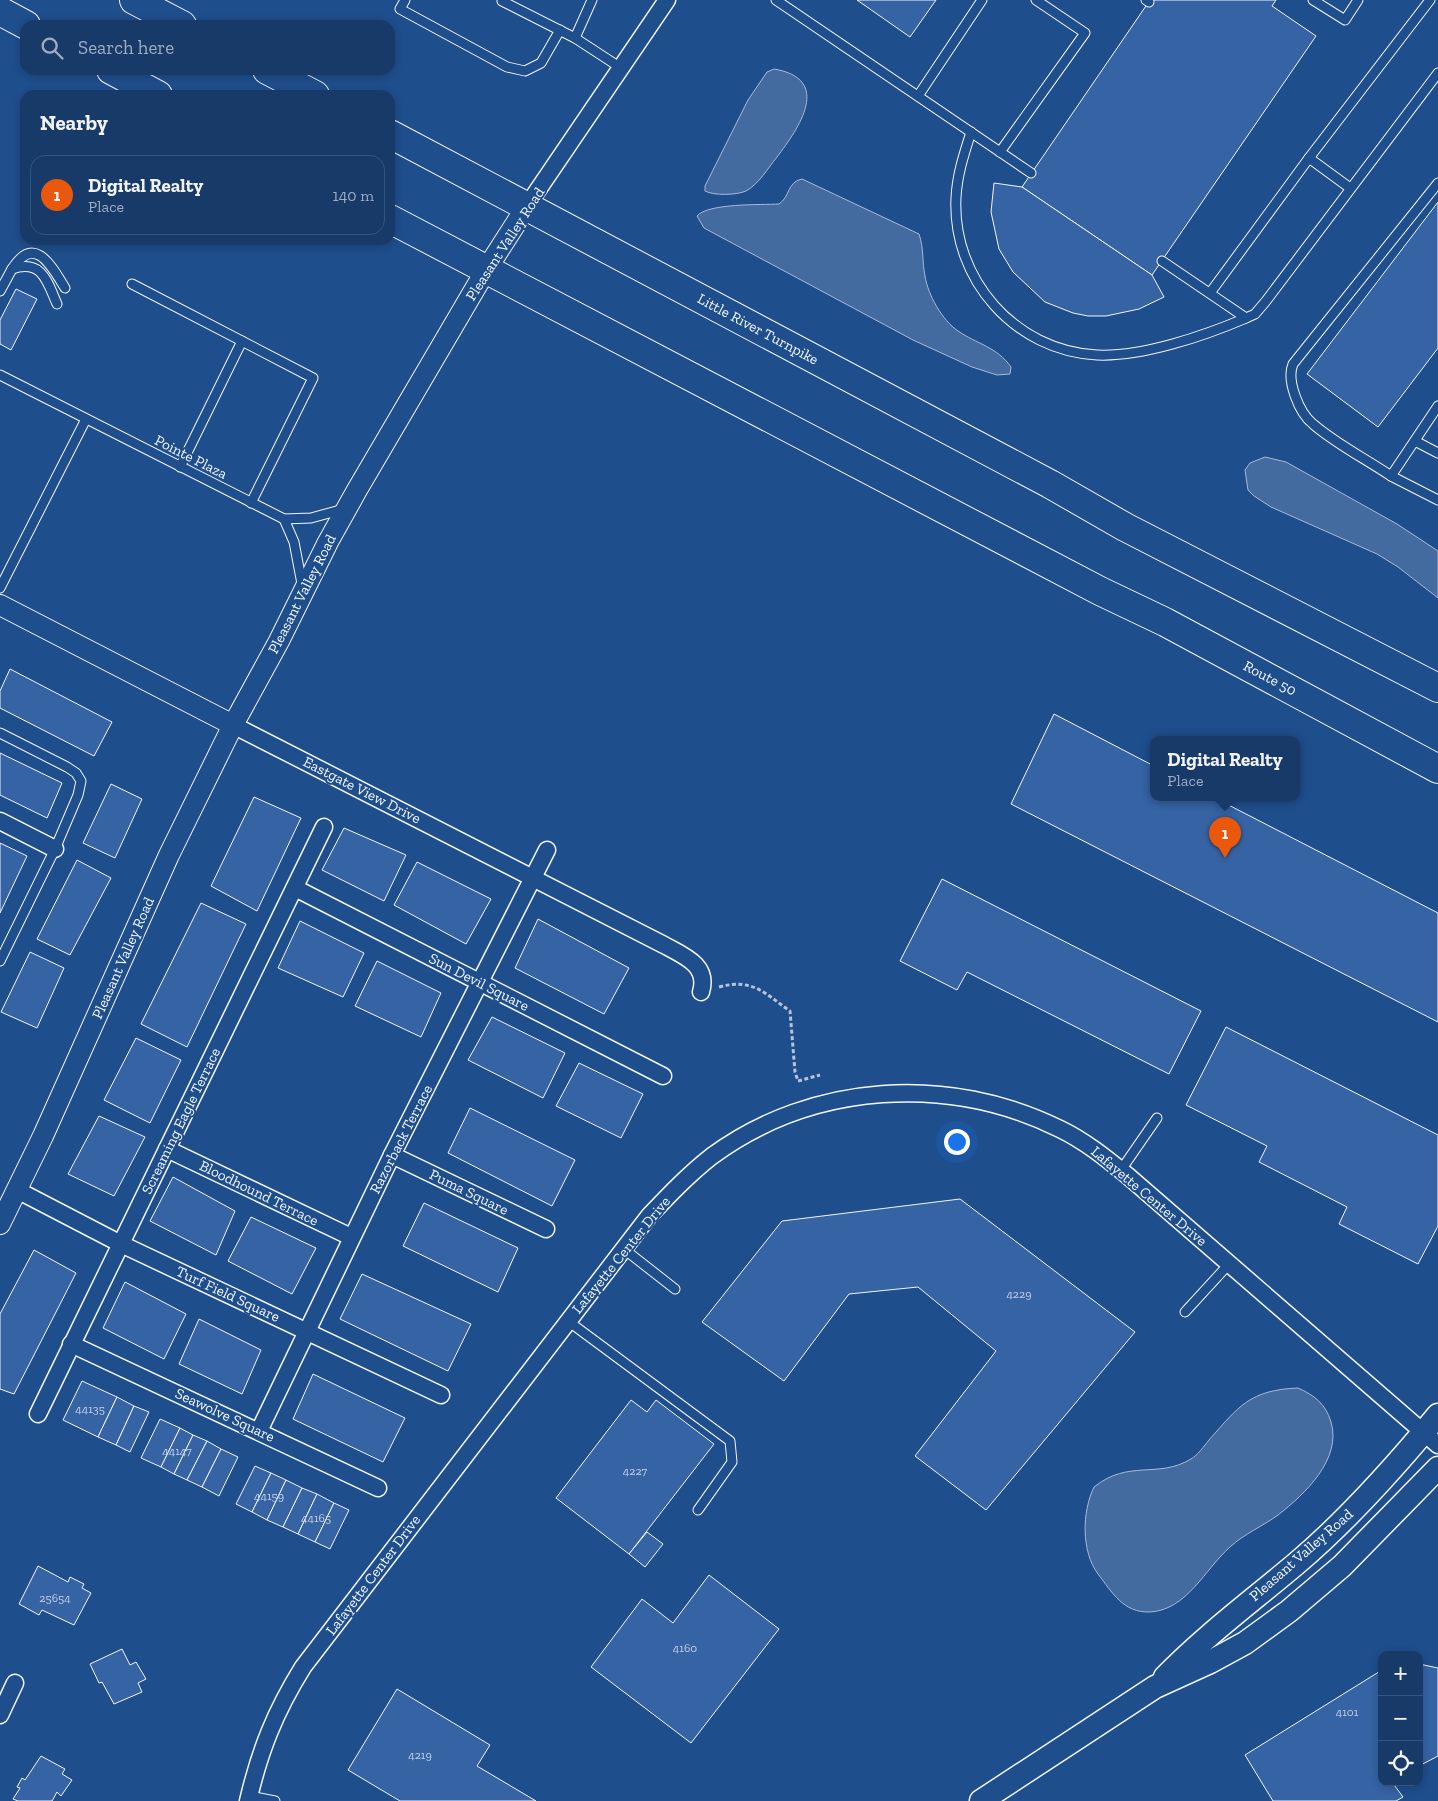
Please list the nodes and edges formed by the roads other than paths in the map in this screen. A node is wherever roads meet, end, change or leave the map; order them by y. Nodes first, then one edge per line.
1 (134, 0) edge
2 (404, 0) edge
3 (501, 0) edge
4 (668, 0) edge
5 (776, 0) edge
6 (982, 0) edge
7 (1036, 0) edge
8 (1313, 0) edge
9 (1358, 0) edge
10 (1430, 0) edge
11 (590, 1) edge
12 (0, 11) edge
13 (172, 20) edge
14 (20, 22) edge
15 (560, 30) junction
16 (575, 38) junction
17 (621, 68) junction
18 (1438, 73) edge
19 (120, 75) edge
20 (277, 75) edge
21 (149, 90) edge
22 (306, 90) edge
23 (918, 96) junction
24 (970, 132) junction
25 (395, 137) edge
26 (1000, 152) junction
27 (1309, 158) junction
28 (1031, 173) dead end
29 (1438, 183) edge
30 (1350, 188) junction
31 (527, 206) junction
32 (395, 222) edge
33 (1162, 261) dead end
34 (12, 269) junction
35 (486, 270) junction
36 (132, 284) dead end
37 (65, 288) dead end
38 (0, 291) edge
39 (1210, 293) junction
40 (57, 304) dead end
41 (1246, 318) junction
42 (242, 341) junction
43 (0, 375) edge
44 (1438, 406) edge
45 (86, 419) junction
46 (1415, 441) junction
47 (1438, 453) edge
48 (180, 467) junction
49 (1392, 476) junction
50 (1438, 500) edge
51 (251, 502) junction
52 (348, 507) junction
53 (284, 519) junction
54 (0, 588) edge
55 (303, 590) junction
56 (0, 604) edge
57 (1438, 688) edge
58 (233, 725) junction
59 (0, 733) edge
60 (1438, 769) edge
61 (0, 821) edge
62 (324, 827) dead end
63 (55, 849) junction
64 (548, 850) dead end
65 (533, 878) junction
66 (295, 888) junction
67 (0, 961) edge
68 (481, 983) junction
69 (701, 992) road end
70 (663, 1076) dead end
71 (1157, 1118) dead end
72 (168, 1149) junction
73 (392, 1155) junction
74 (1121, 1170) junction
75 (16, 1190) junction
76 (0, 1224) edge
77 (546, 1229) dead end
78 (351, 1238) junction
79 (121, 1244) junction
80 (624, 1249) junction
81 (1229, 1264) junction
82 (675, 1289) dead end
83 (1186, 1312) dead end
84 (568, 1321) junction
85 (307, 1332) junction
86 (71, 1344) junction
87 (440, 1395) dead end
88 (38, 1414) dead end
89 (1438, 1415) edge
90 (259, 1431) junction
91 (1431, 1439) edge
92 (1438, 1468) edge
93 (378, 1488) dead end
94 (698, 1510) dead end
95 (15, 1683) dead end
96 (1155, 1687) junction
97 (0, 1715) edge
98 (249, 1798) edge
99 (275, 1801) edge
100 (980, 1801) edge

1 - 13 highway
2 - 15 lane
3 - 15 lane
4 - 17 street, Pleasant Valley Road
5 - 23 lane
6 - 23 lane
7 - 26 lane
8 - 9 lane
10 - 27 lane
11 - 16 lane
12 - 14 highway
15 - 16 lane
16 - 17 lane
17 - 31 street, Pleasant Valley Road
18 - 30 lane
19 - 21 highway
20 - 22 highway
23 - 24 lane
24 - 26 lane
24 - 41 lane
25 - 31 highway, Little River Turnpike
26 - 28 lane
27 - 30 lane
27 - 39 lane
29 - 49 lane
30 - 41 lane
31 - 35 street, Pleasant Valley Road
31 - 57 highway, Little River Turnpike
32 - 35 highway
33 - 39 lane
34 - 37 lane
34 - 38 lane
34 - 40 lane
35 - 52 street, Pleasant Valley Road
35 - 60 highway, Route 50
36 - 42 lane
39 - 41 lane
42 - 48 lane
42 - 51 lane
43 - 45 lane, Pointe Plaza
44 - 46 lane
45 - 48 lane, Pointe Plaza
45 - 54 lane
46 - 47 lane
46 - 49 lane
48 - 51 lane, Pointe Plaza
49 - 50 lane
51 - 53 lane, Pointe Plaza
52 - 53 lane
52 - 55 street, Pleasant Valley Road
53 - 55 lane
55 - 58 street, Pleasant Valley Road
56 - 58 street, Eastgate View Drive
58 - 65 street, Eastgate View Drive
58 - 75 street, Pleasant Valley Road
59 - 63 lane
61 - 63 street
62 - 66 street, Screaming Eagle Terrace
63 - 67 lane
64 - 65 street, Razorback Terrace
65 - 68 street, Razorback Terrace
65 - 69 street, Eastgate View Drive
66 - 68 street, Sun Devil Square
66 - 72 street, Screaming Eagle Terrace
68 - 70 street, Sun Devil Square
68 - 73 street, Razorback Terrace
71 - 74 lane
72 - 78 street, Bloodhound Terrace
72 - 79 street, Screaming Eagle Terrace
73 - 77 street, Puma Square
73 - 78 street, Razorback Terrace
74 - 80 street, Lafayette Center Drive
74 - 81 street, Lafayette Center Drive
75 - 76 street, Pleasant Valley Road
75 - 79 street, Turf Field Square
78 - 85 street, Razorback Terrace
79 - 85 street, Turf Field Square
79 - 86 street, Screaming Eagle Terrace
80 - 82 lane
80 - 84 street, Lafayette Center Drive
81 - 83 lane
81 - 91 street, Lafayette Center Drive
84 - 94 lane
84 - 98 street, Lafayette Center Drive
85 - 87 street, Turf Field Square
85 - 90 street, Razorback Terrace
86 - 88 street, Screaming Eagle Terrace
86 - 90 street, Seawolve Square
89 - 91 main road, Pleasant Valley Road
90 - 93 street, Seawolve Square
91 - 96 main road, Pleasant Valley Road
92 - 96 main road, Pleasant Valley Road
95 - 97 street
96 - 100 main road, Pleasant Valley Road
98 - 99 lane

